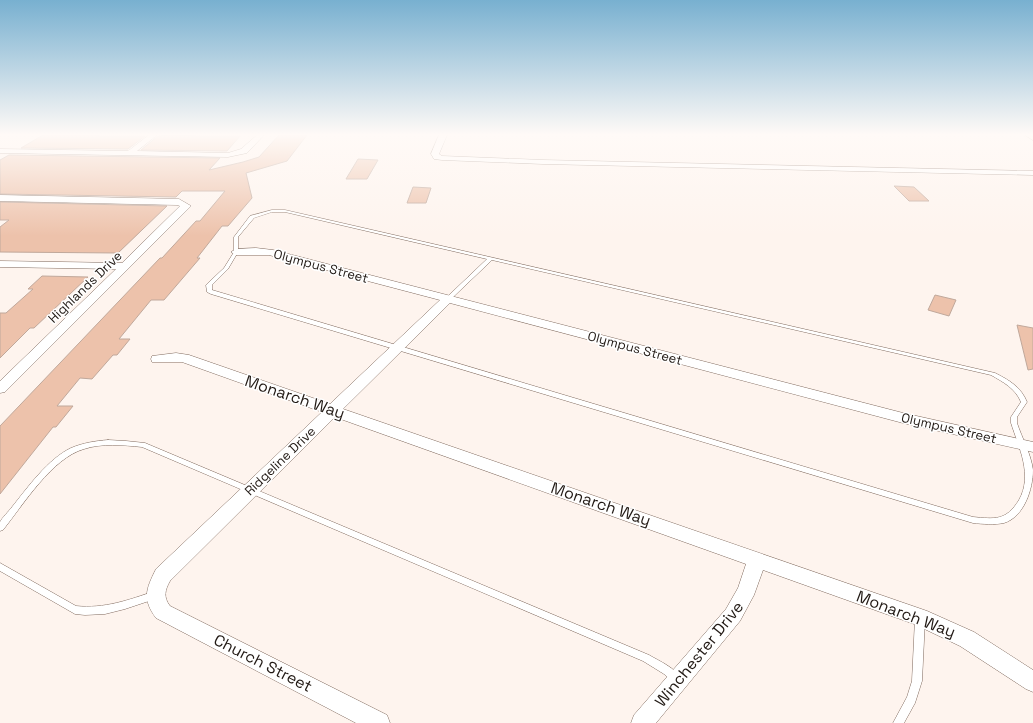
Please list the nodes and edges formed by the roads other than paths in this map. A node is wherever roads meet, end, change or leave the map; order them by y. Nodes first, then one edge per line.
1 (846, 169) edge
2 (1033, 173) edge
3 (0, 198) edge
4 (236, 252) junction
5 (491, 258) junction
6 (0, 264) edge
7 (126, 266) junction
8 (448, 299) junction
9 (397, 348) junction
10 (157, 359) dead end
11 (0, 389) edge
12 (333, 410) junction
13 (1020, 443) junction
14 (1033, 447) edge
15 (250, 490) junction
16 (0, 528) edge
17 (756, 559) junction
18 (0, 567) edge
19 (154, 595) junction
20 (920, 617) junction
21 (678, 681) junction
22 (1033, 682) edge
23 (379, 723) edge
24 (642, 723) edge
25 (898, 723) edge

1 - 2 street
3 - 7 street, Highlands Drive
4 - 5 lane
4 - 8 street, Olympus Street
4 - 9 lane
5 - 8 lane
5 - 13 lane
6 - 7 street
7 - 11 street, Highlands Drive
8 - 9 street, Ridgeline Drive
8 - 13 street, Olympus Street
9 - 12 street, Ridgeline Drive
9 - 13 lane
10 - 12 street, Monarch Way
12 - 15 street, Ridgeline Drive
12 - 17 street, Monarch Way
13 - 14 street, Olympus Street
15 - 16 lane
15 - 19 street, Ridgeline Drive
15 - 21 lane
17 - 20 street, Monarch Way
17 - 21 street, Winchester Drive
18 - 19 lane
19 - 23 street, Church Street
20 - 22 street, Monarch Way
20 - 25 lane
21 - 24 street, Winchester Drive

